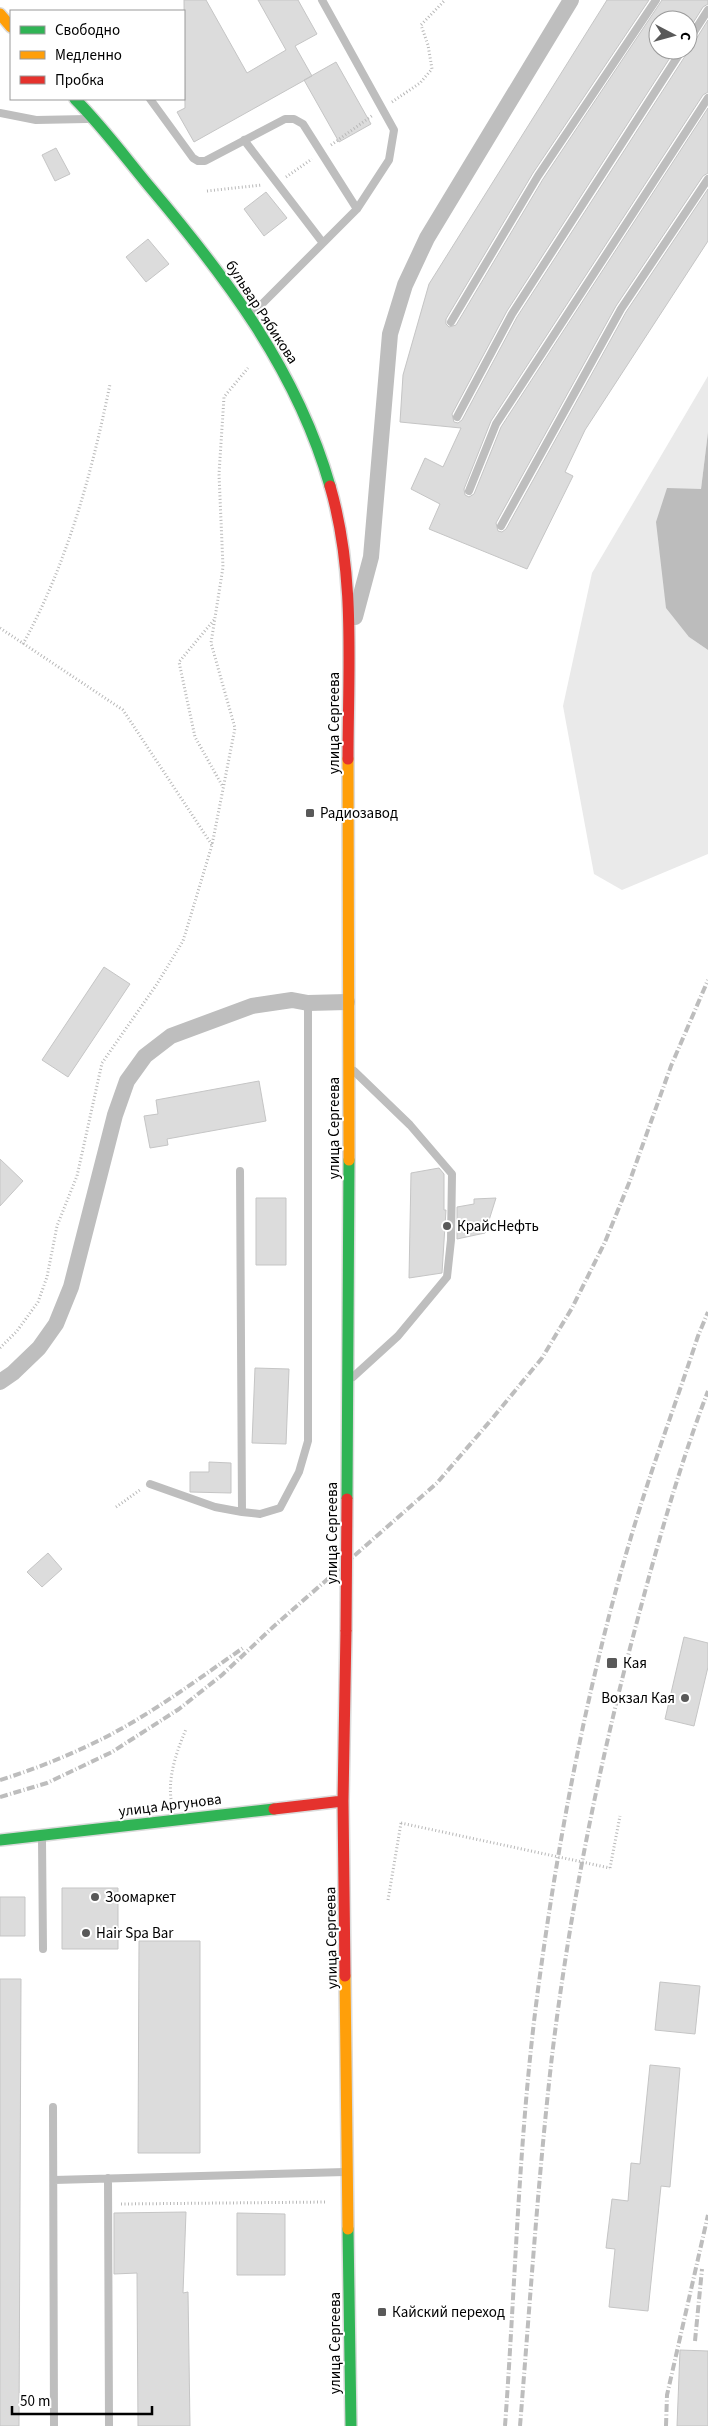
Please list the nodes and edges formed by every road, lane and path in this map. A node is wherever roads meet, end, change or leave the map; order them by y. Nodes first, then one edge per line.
1 (322, 0) edge
2 (445, 0) edge
3 (571, 0) edge
4 (656, 0) edge
5 (708, 10) edge
6 (0, 14) edge
7 (10, 26) edge
8 (698, 26) edge
9 (676, 60) edge
10 (708, 98) edge
11 (76, 100) edge
12 (151, 100) edge
13 (383, 108) junction
14 (0, 113) edge
15 (94, 118) junction
16 (244, 140) junction
17 (321, 152) junction
18 (708, 179) edge
19 (277, 183) junction
20 (207, 191) dead end
21 (357, 209) junction
22 (323, 244) junction
23 (249, 314) junction
24 (450, 322) dead end
25 (248, 368) dead end
26 (110, 384) dead end
27 (456, 416) dead end
28 (469, 491) dead end
29 (501, 526) dead end
30 (215, 620) junction
31 (0, 628) edge
32 (349, 640) junction
33 (23, 644) junction
34 (223, 787) junction
35 (212, 845) junction
36 (346, 1002) junction
37 (308, 1004) junction
38 (349, 1065) junction
39 (240, 1172) dead end
40 (0, 1348) edge
41 (0, 1382) edge
42 (348, 1382) junction
43 (150, 1484) joint
44 (116, 1507) dead end
45 (242, 1512) junction
46 (186, 1729) dead end
47 (344, 1801) junction
48 (172, 1804) dead end
49 (620, 1816) dead end
50 (42, 1836) junction
51 (0, 1840) edge
52 (388, 1900) dead end
53 (43, 1949) dead end
54 (53, 2107) dead end
55 (349, 2172) junction
56 (108, 2178) junction
57 (54, 2180) junction
58 (328, 2202) dead end
59 (108, 2204) junction
60 (54, 2426) edge
61 (109, 2426) edge
62 (350, 2426) edge

1 - 13 lane
2 - 13 path
3 - 32 street
4 - 24 lane
5 - 8 lane
6 - 7 main road
9 - 27 lane
10 - 28 lane
11 - 15 main road, бульвар Рябикова
12 - 16 lane
13 - 17 path
13 - 21 lane
14 - 15 lane
15 - 23 main road, бульвар Рябикова
16 - 17 lane
16 - 19 lane
17 - 19 path
17 - 21 lane
18 - 29 lane
19 - 20 path
19 - 22 lane
21 - 22 lane
22 - 23 lane
23 - 32 main road, бульвар Рябикова
25 - 30 path
26 - 33 path
30 - 34 path
30 - 34 path
31 - 33 path
32 - 36 main road, улица Сергеева
33 - 35 path
34 - 35 path
35 - 40 path
36 - 37 street
36 - 38 main road, улица Сергеева
37 - 41 street
37 - 45 lane
38 - 42 main road, улица Сергеева
38 - 42 lane
39 - 45 lane
42 - 47 main road, улица Сергеева, bridge
43 - 44 path
43 - 45 lane
46 - 48 path
47 - 50 main road, улица Аргунова
47 - 55 main road, улица Сергеева
49 - 52 path, bridge
50 - 51 main road, улица Аргунова
50 - 53 lane
54 - 57 lane
55 - 56 lane
55 - 62 main road, улица Сергеева
56 - 57 lane
56 - 59 lane
57 - 60 lane
58 - 59 path
59 - 61 lane

